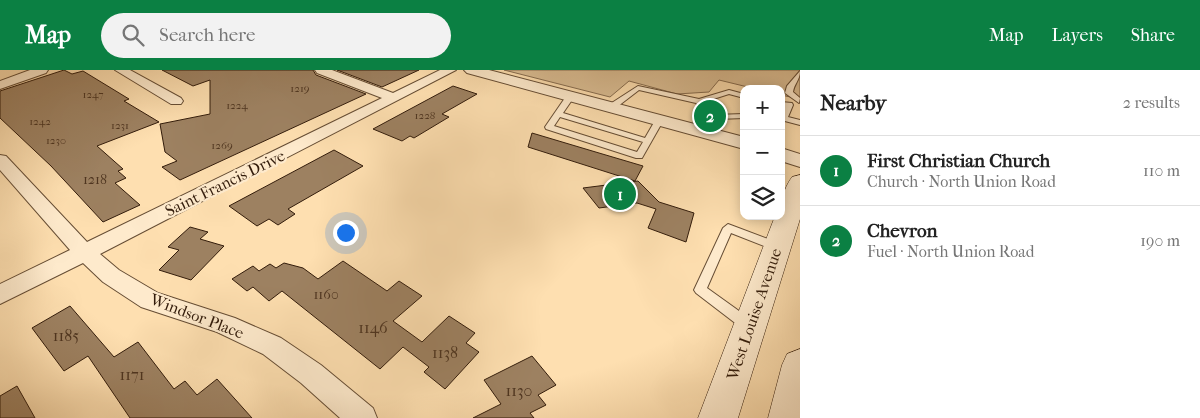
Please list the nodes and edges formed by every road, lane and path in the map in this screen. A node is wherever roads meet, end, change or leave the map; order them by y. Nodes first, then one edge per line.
1 (42, 70) edge
2 (121, 70) edge
3 (320, 70) edge
4 (450, 70) edge
5 (472, 70) edge
6 (800, 73) edge
7 (0, 85) edge
8 (740, 95) edge
9 (570, 97) junction
10 (394, 98) junction
11 (176, 101) dead end
12 (699, 101) junction
13 (800, 102) edge
14 (785, 105) edge
15 (610, 108) junction
16 (558, 114) junction
17 (740, 117) edge
18 (785, 118) edge
19 (659, 121) junction
20 (800, 123) edge
21 (711, 125) junction
22 (740, 140) edge
23 (647, 141) junction
24 (740, 151) edge
25 (785, 156) edge
26 (0, 160) edge
27 (785, 161) edge
28 (800, 162) edge
29 (800, 182) edge
30 (777, 247) junction
31 (85, 253) junction
32 (0, 295) edge
33 (750, 326) junction
34 (800, 365) edge
35 (362, 418) edge
36 (718, 418) edge
37 (788, 418) edge

1 - 7 street
2 - 11 street
3 - 10 street
4 - 10 street, Saint Francis Drive
5 - 9 street
6 - 13 lane
8 - 12 lane
9 - 15 street
9 - 16 lane
10 - 31 street, Saint Francis Drive
12 - 15 lane
12 - 21 lane
13 - 14 lane
15 - 19 street
16 - 23 lane
16 - 23 lane
17 - 21 lane
18 - 20 lane
19 - 21 street
19 - 23 lane
19 - 24 street
21 - 22 street
25 - 28 street
26 - 31 street, Windsor Place
27 - 28 street
29 - 30 main road, West Louise Avenue
30 - 33 main road, West Louise Avenue
30 - 33 lane
31 - 32 street, Saint Francis Drive
31 - 35 street, Windsor Place
33 - 36 main road, West Louise Avenue
34 - 37 main road

